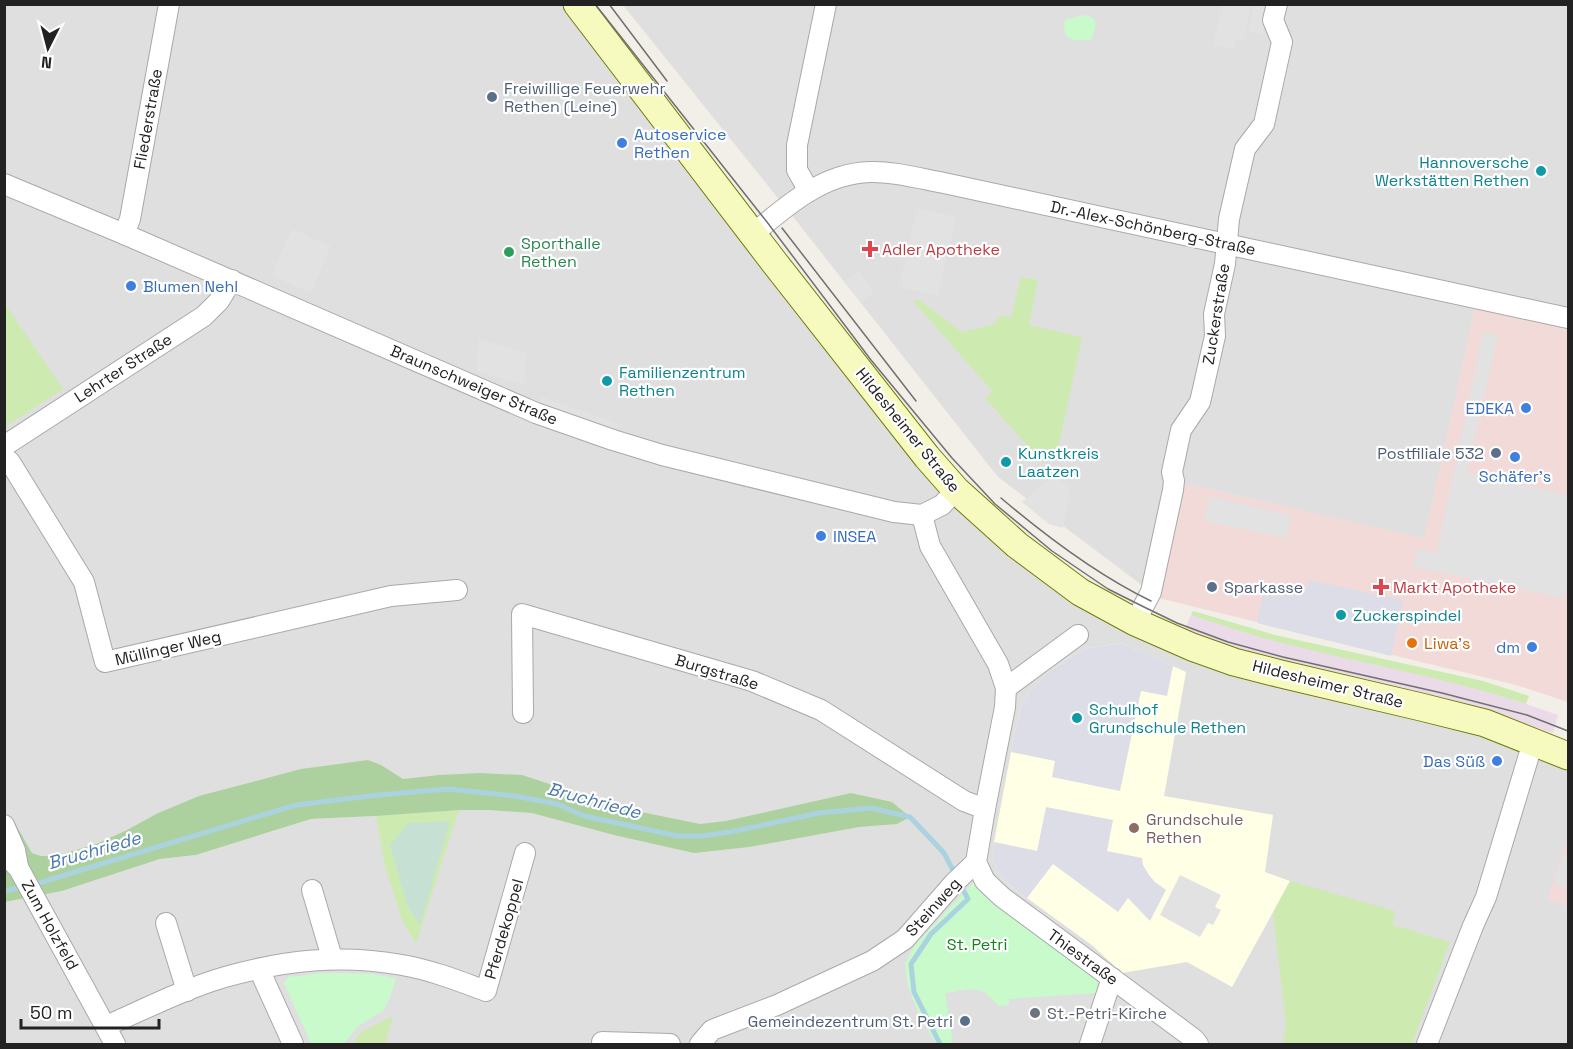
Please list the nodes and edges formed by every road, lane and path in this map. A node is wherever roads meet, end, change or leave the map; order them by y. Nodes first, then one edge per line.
1 (169, 4) edge
2 (577, 4) edge
3 (826, 4) edge
4 (1276, 4) edge
5 (4, 184) edge
6 (809, 191) junction
7 (124, 234) junction
8 (753, 234) junction
9 (1227, 244) junction
10 (232, 280) junction
11 (1569, 318) edge
12 (4, 446) edge
13 (4, 457) edge
14 (956, 490) junction
15 (922, 515) junction
16 (457, 590) dead end
17 (1135, 622) junction
18 (1078, 635) dead end
19 (1006, 688) junction
20 (523, 713) dead end
21 (1533, 741) junction
22 (1567, 750) edge
23 (985, 809) junction
24 (4, 825) edge
25 (4, 853) edge
26 (525, 853) dead end
27 (19, 869) junction
28 (964, 873) junction
29 (312, 890) dead end
30 (166, 923) dead end
31 (332, 958) junction
32 (259, 969) junction
33 (1112, 978) junction
34 (187, 991) junction
35 (106, 1026) junction
36 (602, 1042) dead end
37 (115, 1044) edge
38 (294, 1044) edge
39 (670, 1044) edge
40 (700, 1044) edge
41 (1090, 1044) edge
42 (1198, 1044) edge
43 (1427, 1044) edge

1 - 7 street, Fliederstraße
2 - 8 street, Hildesheimer Straße
3 - 6 street
4 - 9 street, Zuckerstraße
5 - 7 street, Braunschweiger Straße
6 - 8 street, Dr.-Alex-Schönberg-Straße
6 - 9 street, Dr.-Alex-Schönberg-Straße
7 - 10 street, Braunschweiger Straße
8 - 14 street, Hildesheimer Straße
9 - 11 street, Dr.-Alex-Schönberg-Straße
9 - 17 street, Zuckerstraße
10 - 12 street, Lehrter Straße
10 - 15 street, Braunschweiger Straße
13 - 16 street, Müllinger Weg
14 - 15 street
14 - 17 street, Hildesheimer Straße
15 - 19 street
17 - 21 street, Hildesheimer Straße
18 - 19 street
19 - 23 street
20 - 23 street, Burgstraße
21 - 22 street, Hildesheimer Straße
21 - 43 street
23 - 28 street
24 - 27 street, Zum Holzfeld
25 - 27 street, Zum Holzfeld
26 - 31 street, Pferdekoppel
27 - 35 street, Zum Holzfeld
28 - 33 street, Thiestraße
28 - 40 street, Steinweg
29 - 31 street
30 - 34 street
31 - 32 street, Pferdekoppel
32 - 34 street, Pferdekoppel
32 - 38 street
33 - 41 street
33 - 42 street, Thiestraße
34 - 35 street, Pferdekoppel
35 - 37 street, Zum Holzfeld
36 - 39 street

